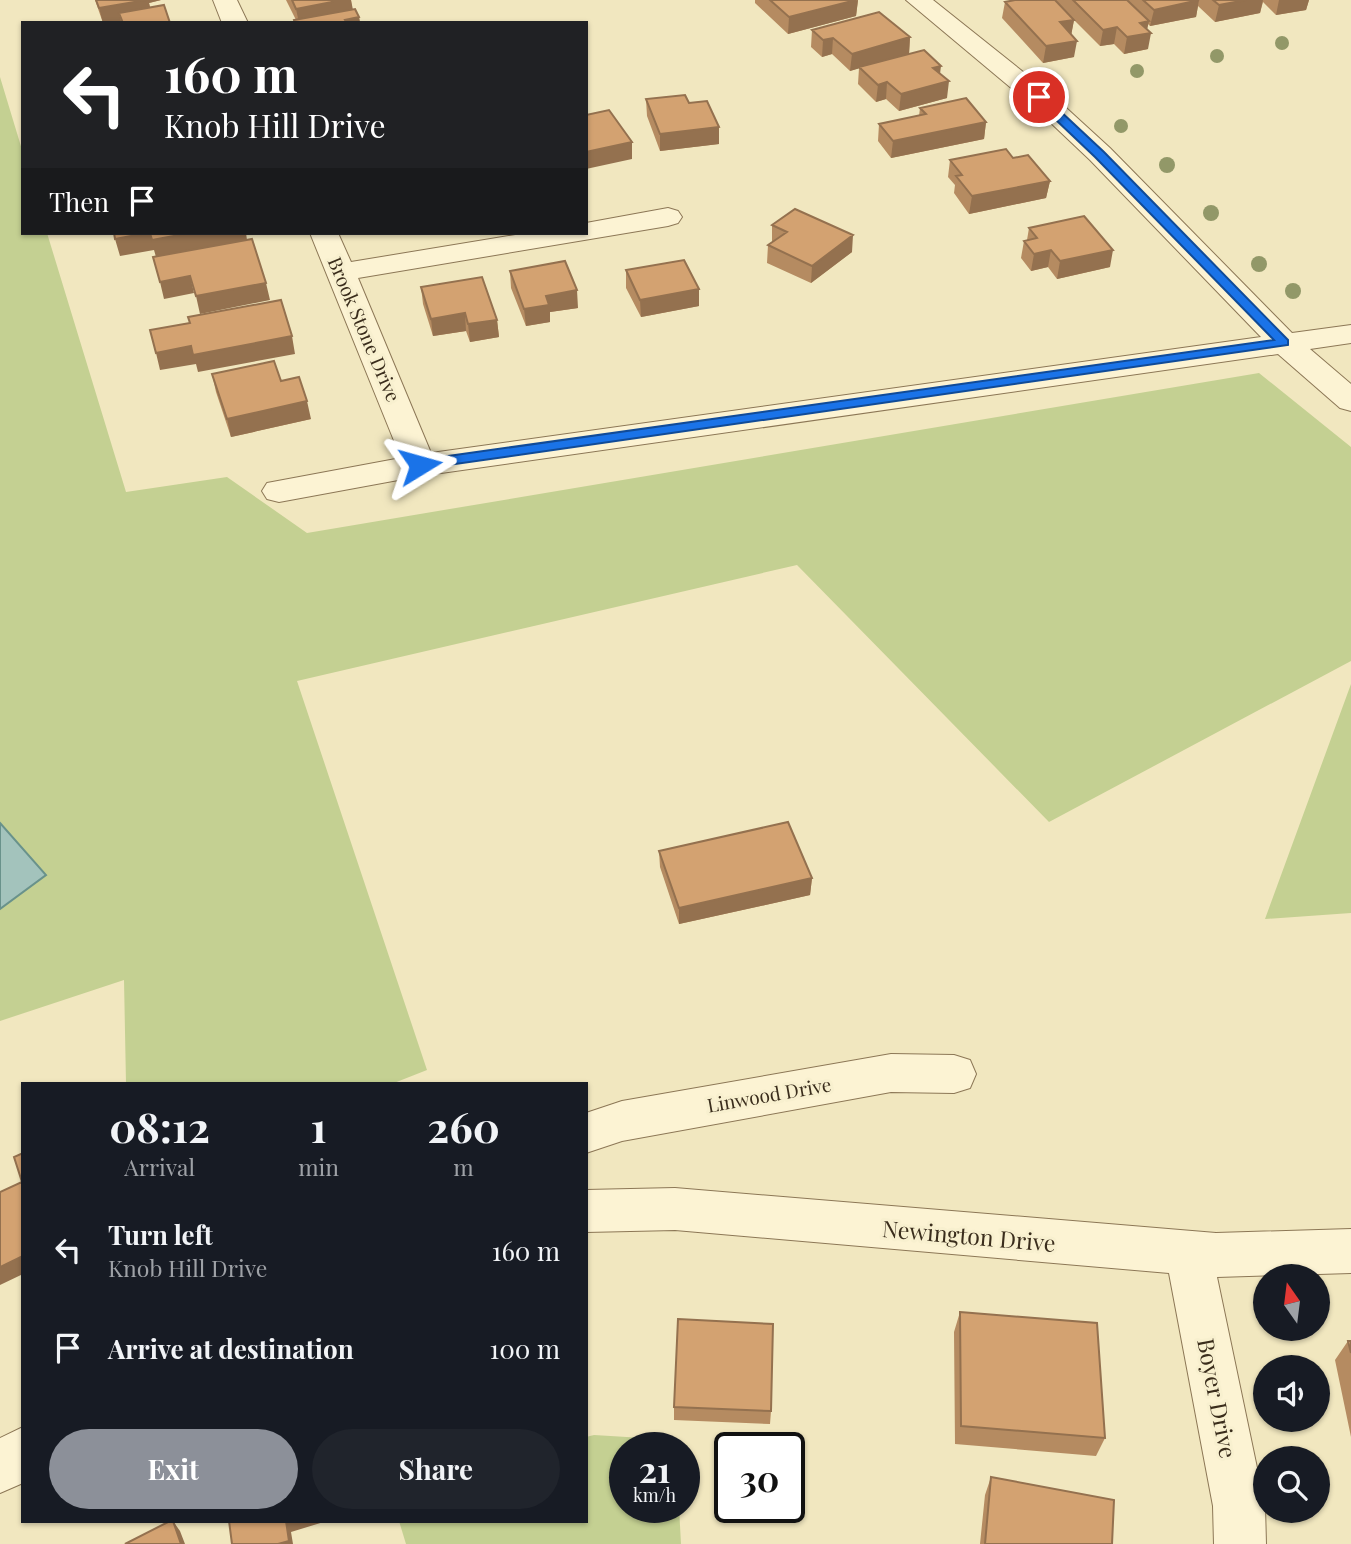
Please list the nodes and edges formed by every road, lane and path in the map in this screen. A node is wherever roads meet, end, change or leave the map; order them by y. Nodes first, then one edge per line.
1 (225, 0) edge
2 (918, 0) edge
3 (234, 21) edge
4 (668, 217) dead end
5 (588, 232) edge
6 (325, 235) edge
7 (567, 235) edge
8 (341, 272) junction
9 (1351, 334) edge
10 (1284, 342) junction
11 (1351, 401) edge
12 (420, 465) junction
13 (279, 491) dead end
14 (954, 1074) dead end
15 (588, 1132) edge
16 (588, 1211) edge
17 (1351, 1251) edge
18 (1189, 1253) junction
19 (21, 1453) edge
20 (0, 1468) edge
21 (1240, 1544) edge

1 - 3 street
2 - 10 street
4 - 5 street
6 - 8 street, Brook Stone Drive
7 - 8 street
8 - 12 street, Brook Stone Drive
9 - 10 street
10 - 11 street
10 - 12 street
12 - 13 street
14 - 15 street, Linwood Drive
16 - 18 street, Newington Drive
17 - 18 street, Newington Drive
18 - 21 street, Boyer Drive
19 - 20 street

